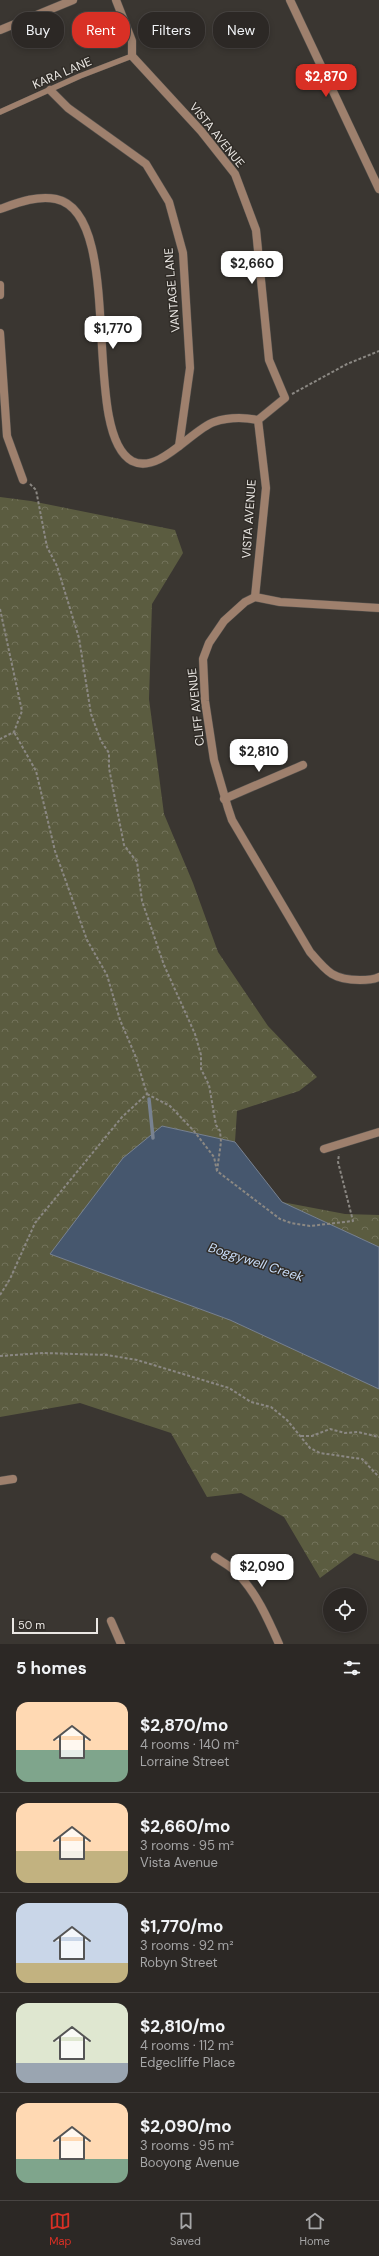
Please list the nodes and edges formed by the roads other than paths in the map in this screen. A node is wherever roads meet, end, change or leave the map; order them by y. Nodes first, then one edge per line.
1 (74, 0) edge
2 (116, 0) edge
3 (290, 0) edge
4 (0, 30) edge
5 (132, 56) junction
6 (50, 90) junction
7 (0, 112) edge
8 (379, 189) edge
9 (0, 209) edge
10 (0, 285) edge
11 (0, 295) edge
12 (0, 333) edge
13 (258, 420) junction
14 (179, 446) junction
15 (23, 480) road end
16 (255, 597) junction
17 (379, 608) edge
18 (303, 765) dead end
19 (224, 799) junction
20 (379, 977) edge
21 (379, 1132) edge
22 (324, 1149) dead end
23 (13, 1479) dead end
24 (0, 1481) edge
25 (215, 1556) dead end
26 (111, 1621) dead end
27 (121, 1644) edge
28 (279, 1644) edge

1 - 4 street
2 - 5 street
3 - 8 street
5 - 6 lane, KARA LANE
5 - 13 street, VISTA AVENUE
6 - 7 lane, KARA LANE
6 - 14 street, VANTAGE LANE
9 - 14 street
10 - 11 street
12 - 15 street
13 - 14 street
13 - 16 street, VISTA AVENUE
16 - 17 street
16 - 19 street, CLIFF AVENUE
18 - 19 street
19 - 20 street, CLIFF AVENUE
21 - 22 street
23 - 24 street
25 - 28 street
26 - 27 street

